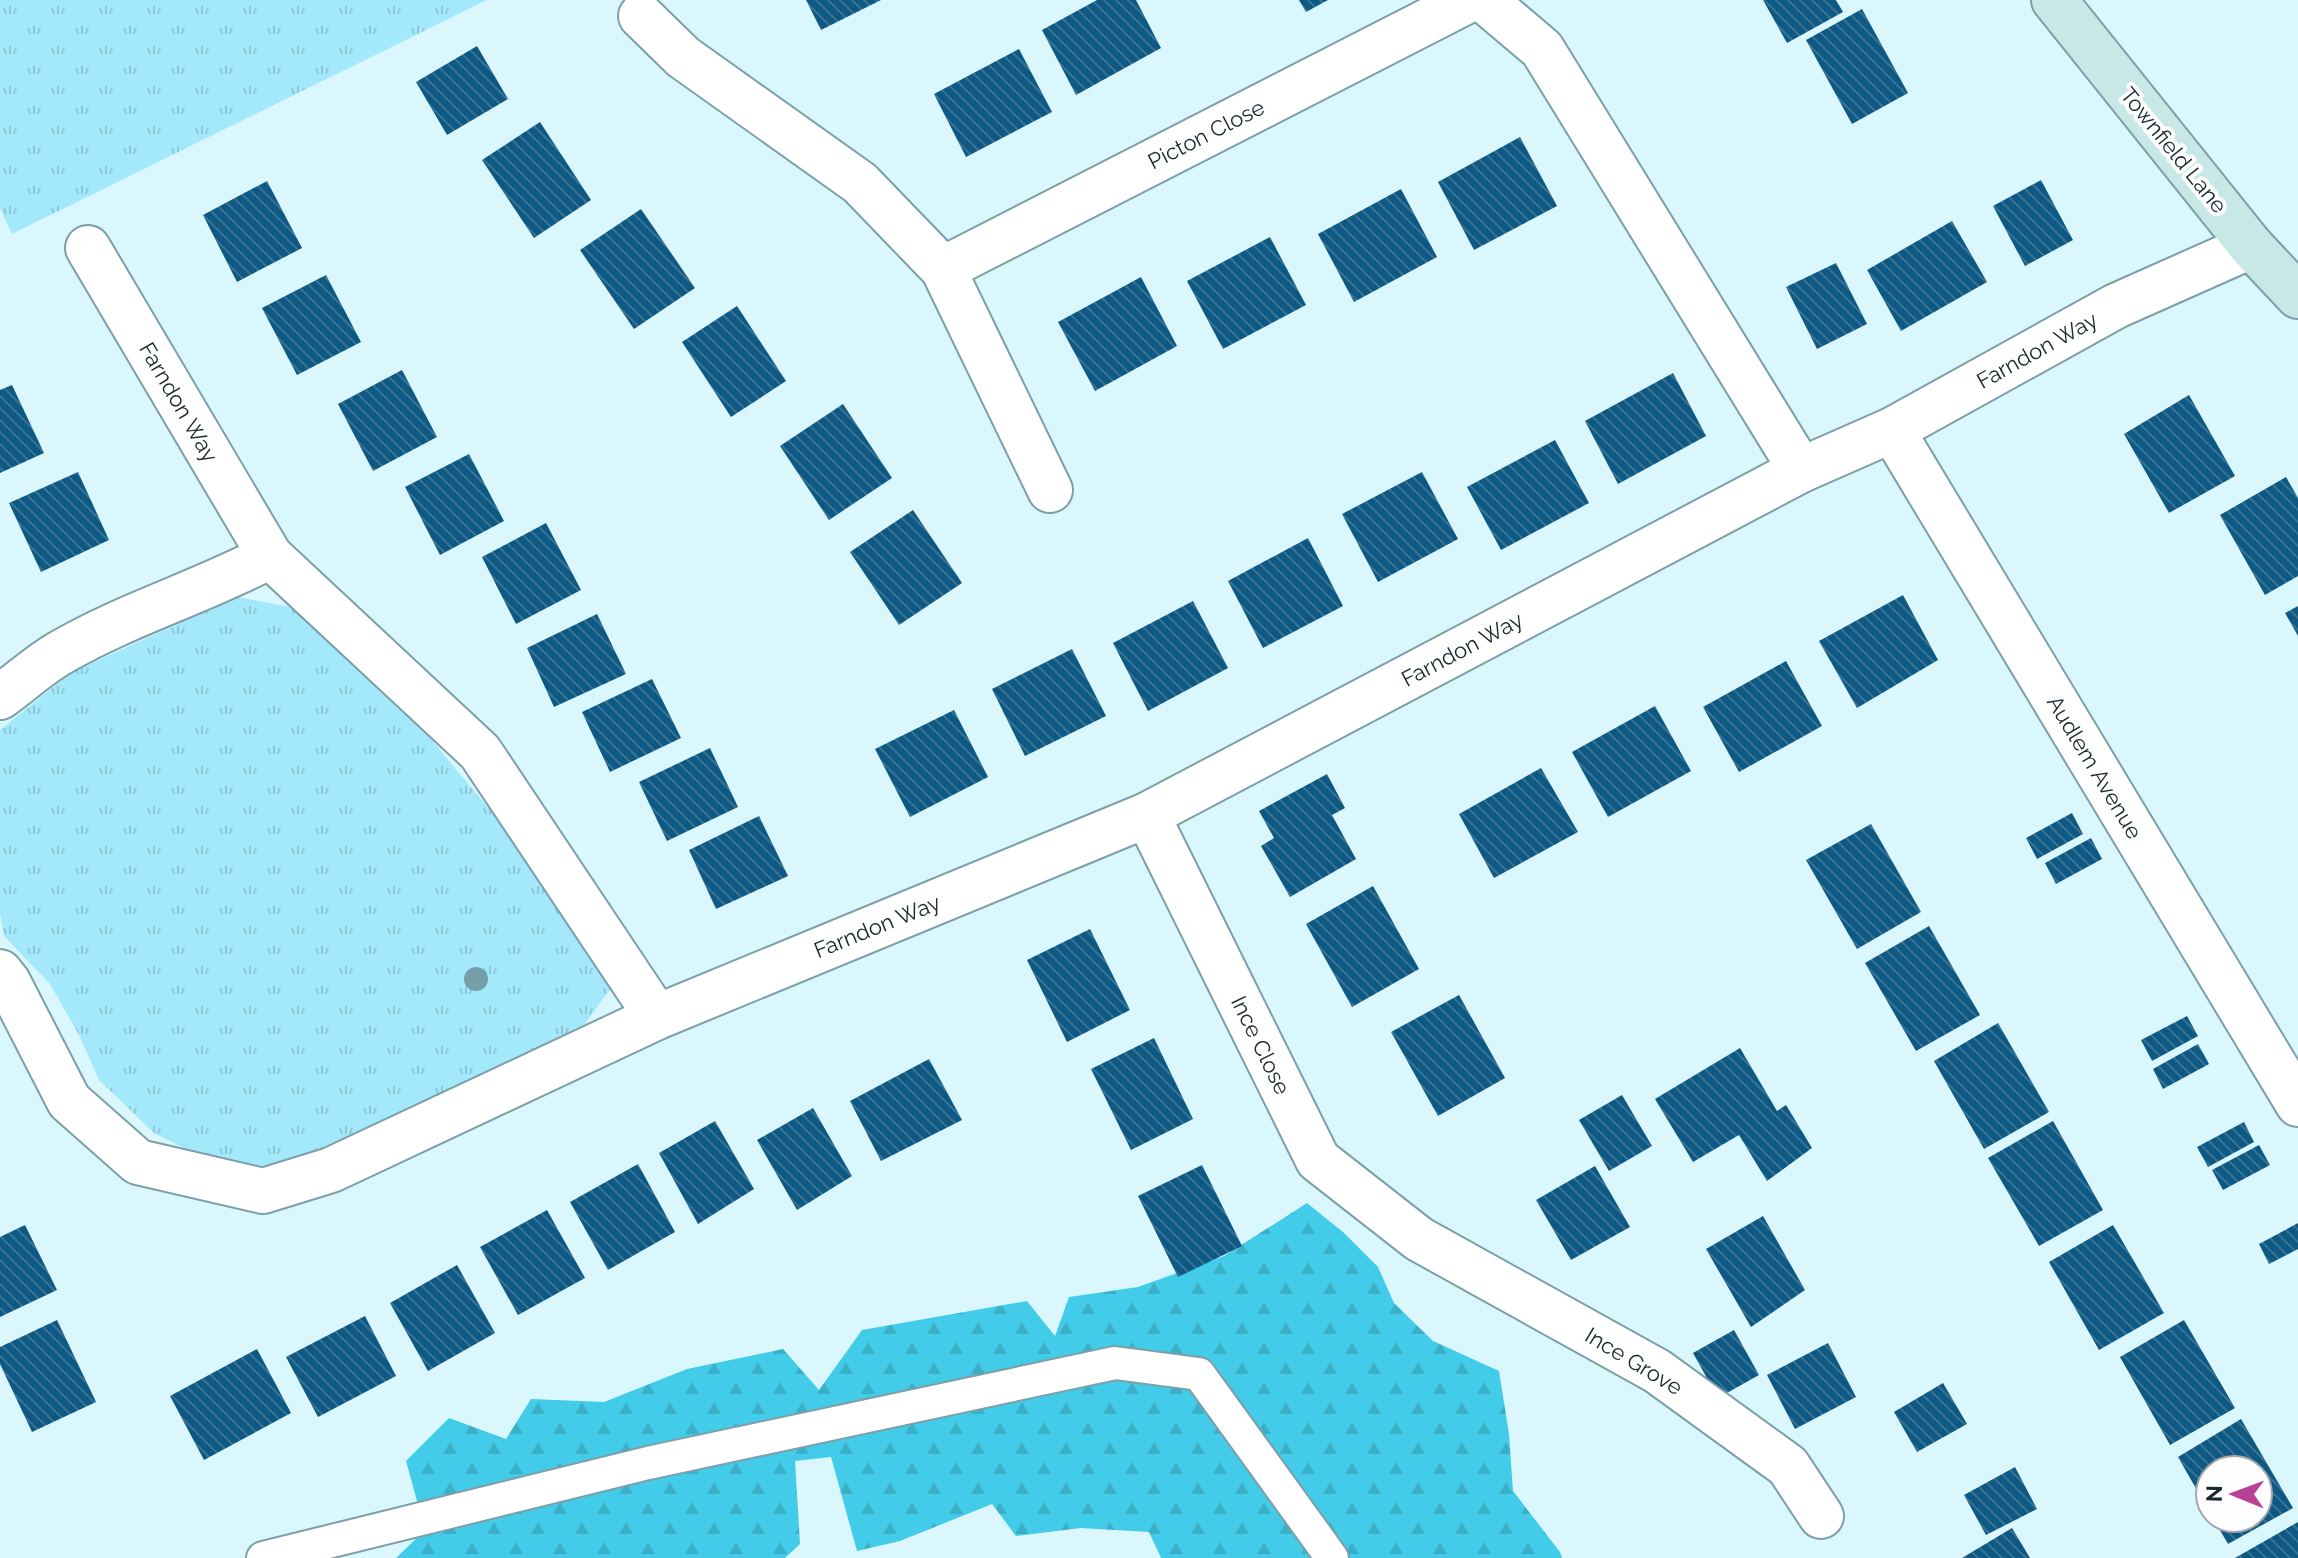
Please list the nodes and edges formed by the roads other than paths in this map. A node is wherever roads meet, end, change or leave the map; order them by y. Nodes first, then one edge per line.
1 (1469, 0) edge
2 (1484, 0) edge
3 (2054, 0) edge
4 (641, 16) dead end
5 (2251, 246) junction
6 (88, 248) dead end
7 (943, 269) junction
8 (2298, 296) edge
9 (1892, 430) junction
10 (1801, 470) junction
11 (1050, 490) dead end
12 (270, 556) junction
13 (0, 697) edge
14 (1147, 815) junction
15 (0, 972) edge
16 (657, 1017) junction
17 (2298, 1104) edge
18 (1419, 1239) joint
19 (1821, 1516) dead end
20 (263, 1558) edge
21 (1332, 1558) edge

1 - 7 street, Picton Close
2 - 10 street
3 - 5 street, Townfield Lane
4 - 7 street
5 - 8 street, Townfield Lane
5 - 9 street, Farndon Way
6 - 12 street, Farndon Way
7 - 11 street
9 - 10 street, Farndon Way
9 - 17 street, Audlem Avenue
10 - 14 street, Farndon Way
12 - 13 street
12 - 16 street, Farndon Way
14 - 16 street, Farndon Way
14 - 18 street, Ince Close
15 - 16 street, Farndon Way
18 - 19 street, Ince Grove
20 - 21 lane

